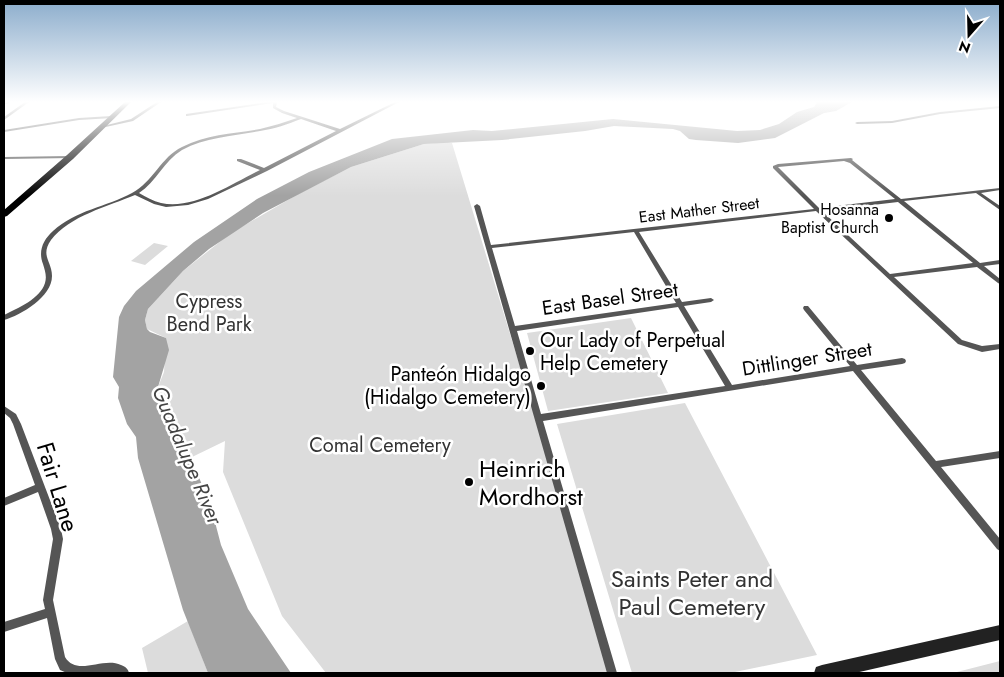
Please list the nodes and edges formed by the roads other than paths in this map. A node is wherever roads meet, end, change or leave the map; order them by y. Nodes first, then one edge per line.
1 (94, 134) edge
2 (235, 134) edge
3 (333, 134) edge
4 (70, 157) junction
5 (4, 158) edge
6 (239, 160) dead end
7 (265, 170) junction
8 (1000, 189) edge
9 (977, 192) junction
10 (134, 193) junction
11 (898, 201) junction
12 (477, 206) dead end
13 (1000, 208) edge
14 (818, 209) junction
15 (4, 214) edge
16 (636, 230) junction
17 (490, 247) junction
18 (1000, 262) edge
19 (980, 265) junction
20 (889, 276) junction
21 (1000, 282) edge
22 (711, 300) dead end
23 (681, 306) junction
24 (806, 308) dead end
25 (4, 318) edge
26 (514, 329) junction
27 (1000, 347) edge
28 (902, 361) dead end
29 (856, 368) junction
30 (730, 387) junction
31 (4, 409) edge
32 (539, 418) junction
33 (1000, 454) edge
34 (933, 465) junction
35 (40, 487) junction
36 (4, 502) edge
37 (1000, 546) edge
38 (50, 612) junction
39 (4, 627) edge
40 (1000, 632) edge
41 (124, 673) edge
42 (612, 673) edge
43 (822, 673) edge

1 - 4 main road
2 - 10 street
3 - 7 street
4 - 5 street
4 - 15 main road
6 - 7 street
7 - 10 street
8 - 9 street, East Mather Street
9 - 11 street, East Mather Street
9 - 13 street
10 - 25 street
11 - 14 street, East Mather Street
11 - 14 street
11 - 19 street
12 - 17 street
14 - 16 street, East Mather Street
14 - 20 street
16 - 17 street, East Mather Street
16 - 23 street
17 - 26 street
18 - 19 street
19 - 20 street
19 - 21 street
20 - 27 street
22 - 23 street, East Basel Street
23 - 26 street, East Basel Street
23 - 30 street
24 - 29 street
26 - 32 street
28 - 29 street, Dittlinger Street
29 - 30 street, Dittlinger Street
29 - 34 street
30 - 32 street, Dittlinger Street
31 - 35 street, Fair Lane
32 - 42 street
33 - 34 street
34 - 37 street
35 - 36 street
35 - 38 street, Fair Lane
38 - 39 street
38 - 41 street, Fair Lane
40 - 43 main road

